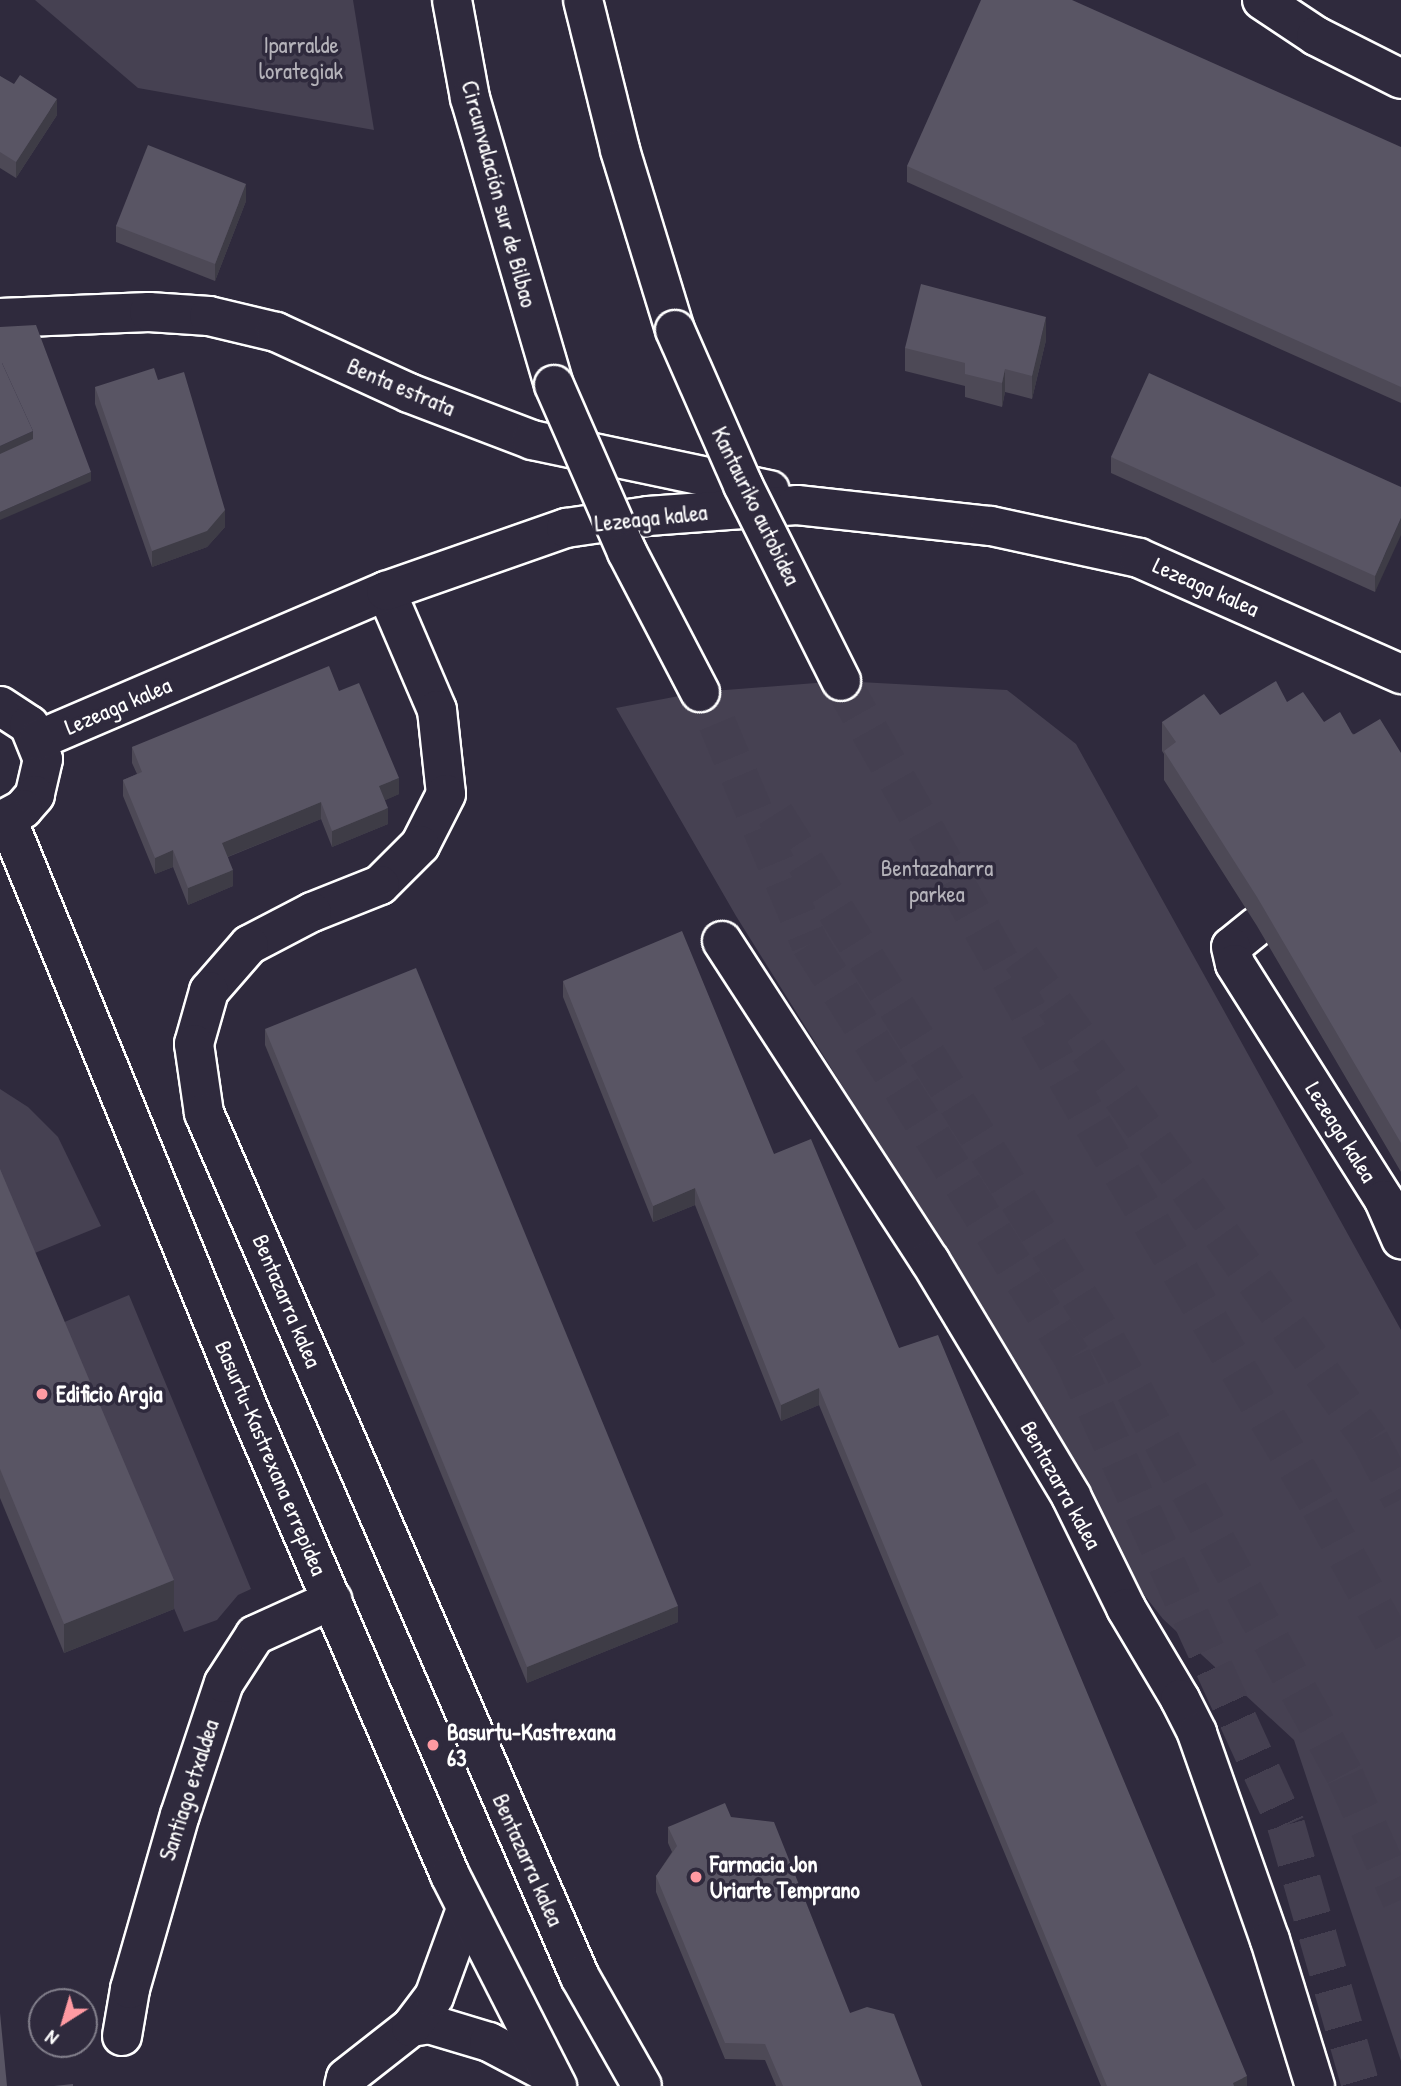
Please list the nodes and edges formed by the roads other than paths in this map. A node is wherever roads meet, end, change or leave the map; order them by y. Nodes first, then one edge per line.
1 (452, 0) edge
2 (583, 0) edge
3 (1262, 0) edge
4 (1401, 79) edge
5 (0, 318) edge
6 (797, 505) junction
7 (386, 591) junction
8 (1401, 674) edge
9 (841, 681) tunnel mouth
10 (700, 692) tunnel mouth
11 (0, 706) edge
12 (38, 740) junction
13 (4, 820) edge
14 (1257, 926) edge
15 (722, 940) dead end
16 (1401, 1239) edge
17 (332, 1601) junction
18 (466, 1909) junction
19 (411, 2028) junction
20 (122, 2036) dead end
21 (554, 2080) edge
22 (1313, 2082) edge
23 (344, 2086) edge
24 (642, 2086) edge

1 - 10 main road, Circunvalación sur de Bilbao, bridge
2 - 9 main road, Kantauriko autobidea, bridge
3 - 4 main road
5 - 6 main road, Benta estrata
6 - 7 main road, Lezeaga kalea
6 - 8 main road, Lezeaga kalea
7 - 12 main road, Lezeaga kalea
7 - 24 main road, Bentazarra kalea
11 - 12 main road
12 - 13 main road
13 - 17 main road, Basurtu-Kastrexana errepidea
14 - 16 main road, Lezeaga kalea
15 - 22 main road, Bentazarra kalea
17 - 18 main road, Basurtu-Kastrexana errepidea
17 - 20 main road, Santiago etxaldea
18 - 19 main road
18 - 21 main road, Basurtu-Kastrexana errepidea
19 - 21 main road
19 - 23 main road

